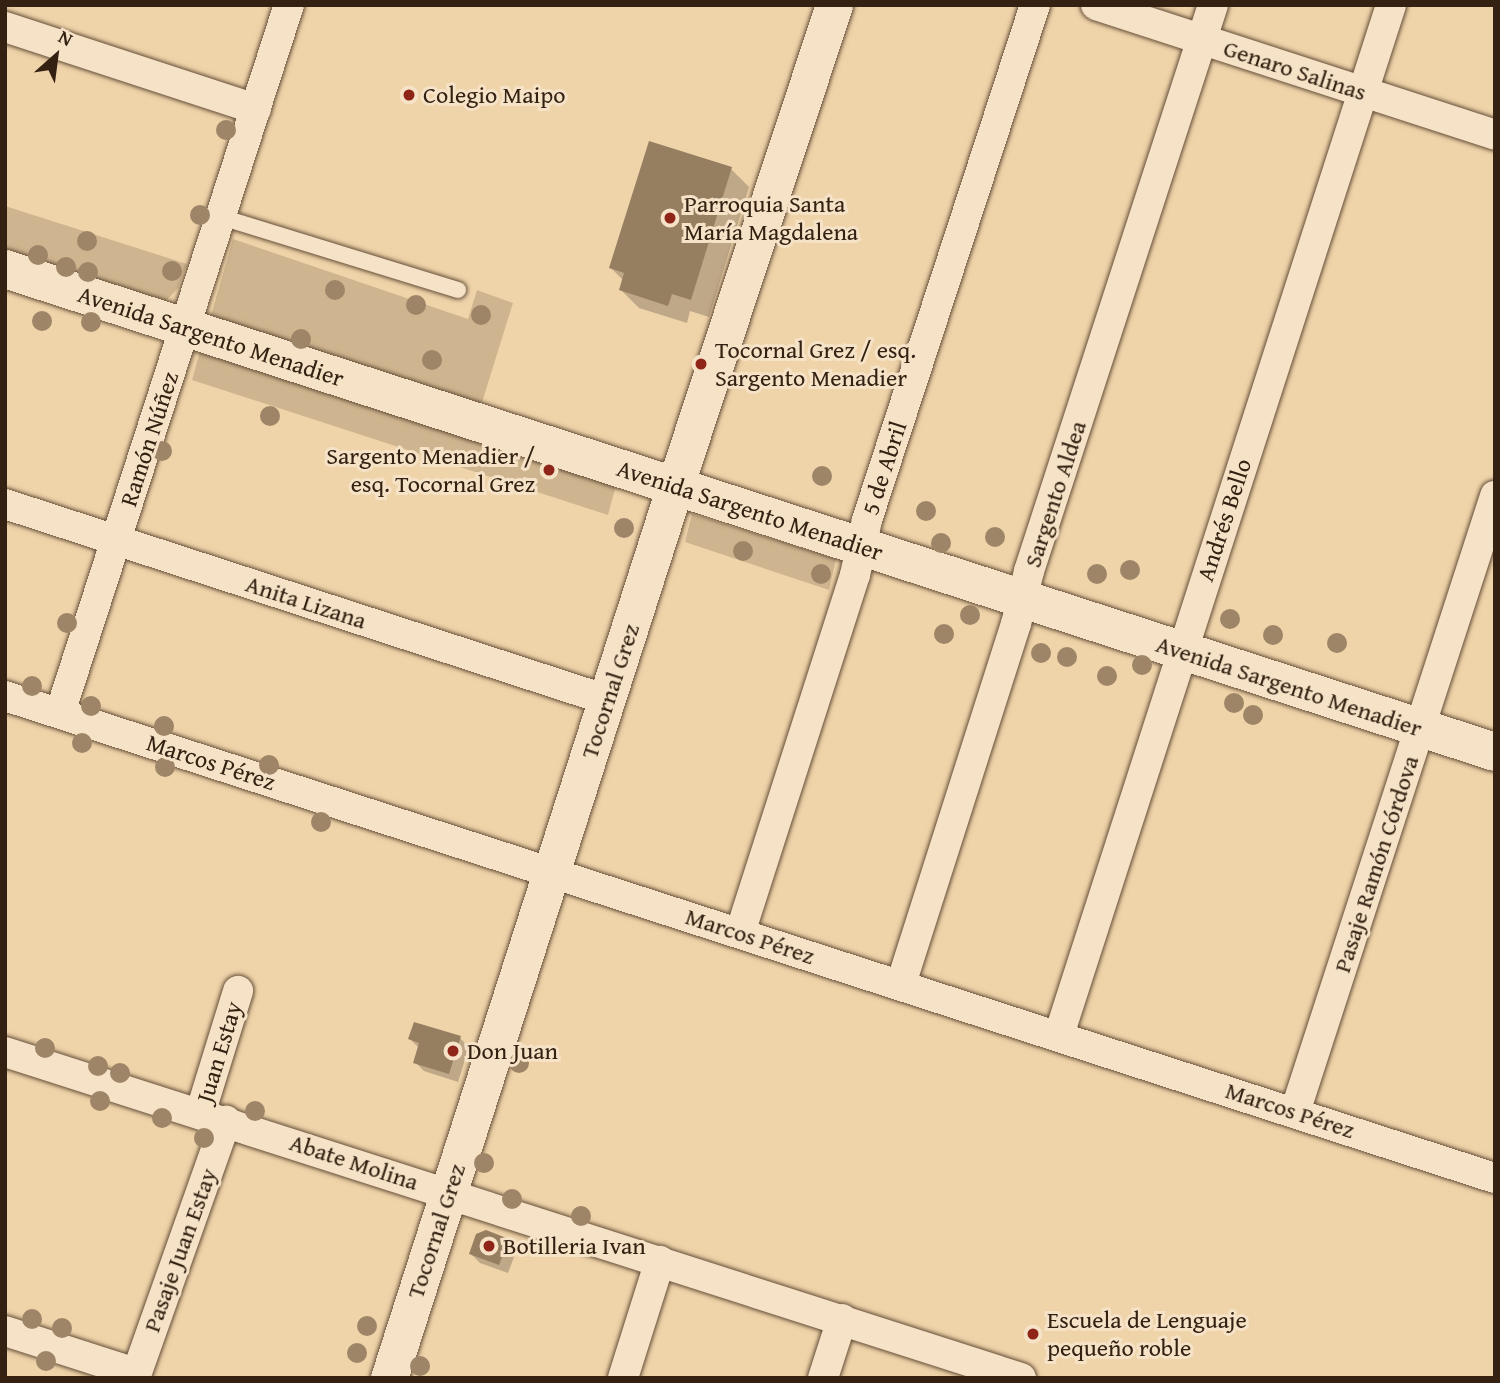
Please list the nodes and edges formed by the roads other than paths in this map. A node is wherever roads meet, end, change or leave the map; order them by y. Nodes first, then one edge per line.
1 (289, 5) edge
2 (834, 5) edge
3 (1035, 5) edge
4 (1096, 5) edge
5 (1213, 5) edge
6 (1391, 5) edge
7 (5, 27) edge
8 (1202, 40) junction
9 (1363, 92) junction
10 (256, 109) junction
11 (1495, 135) edge
12 (221, 217) junction
13 (5, 270) edge
14 (458, 290) dead end
15 (185, 327) junction
16 (675, 486) junction
17 (1495, 496) edge
18 (5, 504) edge
19 (116, 540) junction
20 (861, 546) junction
21 (1022, 599) junction
22 (1181, 650) junction
23 (5, 696) edge
24 (607, 700) junction
25 (60, 713) junction
26 (1420, 728) junction
27 (1495, 752) edge
28 (552, 872) junction
29 (740, 933) junction
30 (901, 984) junction
31 (238, 991) dead end
32 (1059, 1035) junction
33 (5, 1052) edge
34 (1295, 1112) junction
35 (213, 1117) junction
36 (1495, 1178) edge
37 (449, 1192) junction
38 (660, 1261) junction
39 (842, 1319) junction
40 (5, 1331) edge
41 (135, 1376) edge
42 (389, 1378) edge
43 (623, 1378) edge
44 (823, 1378) edge
45 (1021, 1378) edge

1 - 10 street, Ramón Núñez
2 - 16 street, Tocornal Grez
3 - 20 street, 5 de Abril
4 - 8 street, Genaro Salinas
5 - 8 street, Sargento Aldea
6 - 9 street, Andrés Bello
7 - 10 street
8 - 9 street, Genaro Salinas
8 - 21 street, Sargento Aldea
9 - 11 street, Genaro Salinas
9 - 22 street, Andrés Bello
10 - 12 street, Ramón Núñez
12 - 14 lane
12 - 15 street, Ramón Núñez
13 - 15 main road, Avenida Sargento Menadier
15 - 16 main road, Avenida Sargento Menadier
15 - 19 street, Ramón Núñez
16 - 20 main road, Avenida Sargento Menadier
16 - 24 street, Tocornal Grez
17 - 26 street, Pasaje Ramón Córdova
18 - 19 street, Anita Lizana
19 - 24 street, Anita Lizana
19 - 25 street, Ramón Núñez
20 - 21 main road, Avenida Sargento Menadier
20 - 29 street, 5 de Abril
21 - 22 main road, Avenida Sargento Menadier
21 - 30 street, Sargento Aldea
22 - 26 main road, Avenida Sargento Menadier
22 - 32 street, Andrés Bello
23 - 25 street, Marcos Pérez
24 - 28 street, Tocornal Grez
25 - 28 street, Marcos Pérez
26 - 27 main road, Avenida Sargento Menadier
26 - 34 street, Pasaje Ramón Córdova
28 - 29 street, Marcos Pérez
28 - 37 street, Tocornal Grez
29 - 30 street, Marcos Pérez
30 - 32 street, Marcos Pérez
31 - 35 street, Juan Estay
32 - 34 street, Marcos Pérez
33 - 35 street, Abate Molina
34 - 36 street, Marcos Pérez
35 - 37 street, Abate Molina
35 - 41 street, Pasaje Juan Estay
37 - 38 street, Abate Molina
37 - 42 street, Tocornal Grez
38 - 39 street, Abate Molina
38 - 43 street
39 - 44 street
39 - 45 street, Abate Molina
40 - 41 street

